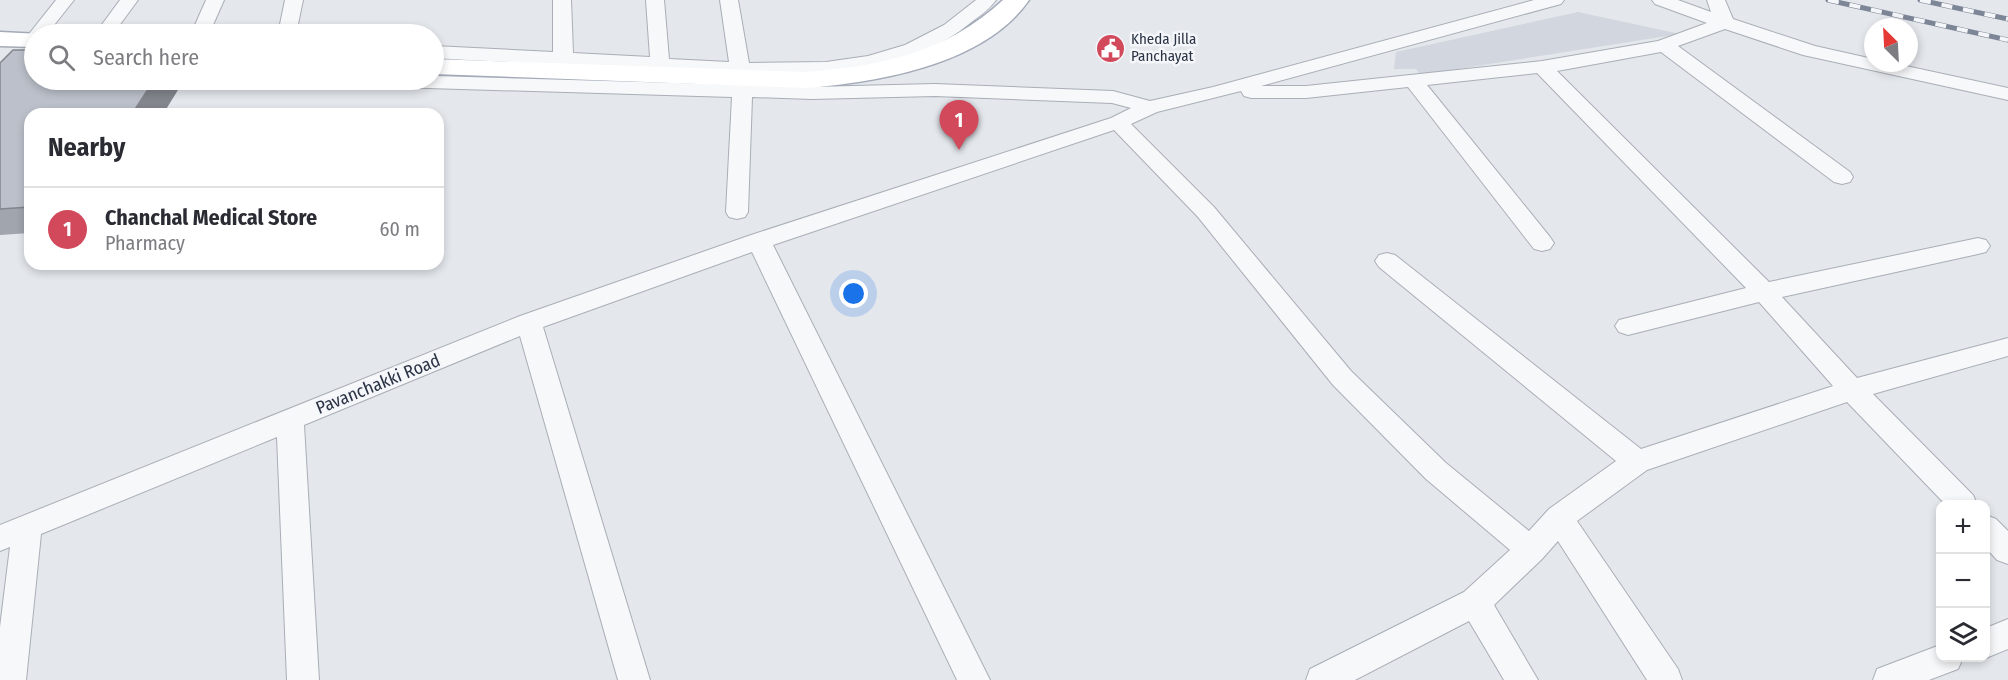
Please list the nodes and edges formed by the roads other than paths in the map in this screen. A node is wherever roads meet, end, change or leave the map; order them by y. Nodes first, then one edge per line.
1 (65, 0) edge
2 (129, 0) edge
3 (215, 0) edge
4 (294, 0) edge
5 (562, 0) edge
6 (655, 0) edge
7 (729, 0) edge
8 (987, 0) edge
9 (1017, 0) edge
10 (1555, 0) edge
11 (1660, 0) edge
12 (1716, 0) edge
13 (1725, 23) junction
14 (48, 24) edge
15 (111, 24) edge
16 (204, 24) edge
17 (289, 24) edge
18 (0, 39) edge
19 (24, 42) edge
20 (1664, 45) junction
21 (24, 48) edge
22 (444, 53) edge
23 (0, 59) edge
24 (563, 59) junction
25 (660, 64) junction
26 (1542, 67) junction
27 (444, 68) edge
28 (740, 68) junction
29 (1413, 81) junction
30 (444, 82) edge
31 (742, 91) junction
32 (1216, 92) junction
33 (2008, 94) edge
34 (1150, 107) junction
35 (1118, 122) junction
36 (1842, 177) dead end
37 (737, 212) dead end
38 (759, 241) junction
39 (1542, 243) dead end
40 (1978, 246) dead end
41 (1387, 261) dead end
42 (1764, 292) junction
43 (529, 322) junction
44 (1628, 326) dead end
45 (2008, 346) edge
46 (1852, 390) junction
47 (290, 420) junction
48 (1637, 462) junction
49 (1959, 500) edge
50 (1559, 518) junction
51 (14, 532) edge
52 (1990, 532) edge
53 (1531, 550) junction
54 (2008, 551) edge
55 (1475, 602) junction
56 (2008, 634) edge
57 (1990, 641) edge
58 (1936, 661) edge
59 (10, 680) edge
60 (303, 680) edge
61 (634, 680) edge
62 (974, 680) edge
63 (1322, 680) edge
64 (1522, 680) edge
65 (1666, 680) edge
66 (1889, 680) edge

1 - 14 street
2 - 15 street
3 - 16 street
4 - 17 street
5 - 24 street
6 - 25 street
7 - 28 street
8 - 28 street
9 - 27 main road
10 - 32 street
11 - 13 street
12 - 13 street
13 - 20 street
13 - 33 street
18 - 19 main road
20 - 26 street
20 - 36 street
21 - 23 main road
22 - 24 street
24 - 25 street
25 - 28 street
26 - 29 street
26 - 42 street
29 - 32 street
29 - 39 street
30 - 31 street
31 - 34 street
31 - 37 street
32 - 34 street, Pavanchakki Road
34 - 35 street, Pavanchakki Road
35 - 38 street, Pavanchakki Road
35 - 53 street
38 - 43 street, Pavanchakki Road
38 - 62 street
40 - 42 street
41 - 48 street
42 - 44 street
42 - 46 street
43 - 47 street, Pavanchakki Road
43 - 61 street
45 - 46 street
46 - 48 street
46 - 49 street
47 - 51 street, Pavanchakki Road
47 - 60 street
48 - 50 street
50 - 53 street
50 - 65 street
51 - 59 street
52 - 54 street
53 - 55 street
55 - 63 street
55 - 64 street
56 - 57 street
58 - 66 street

